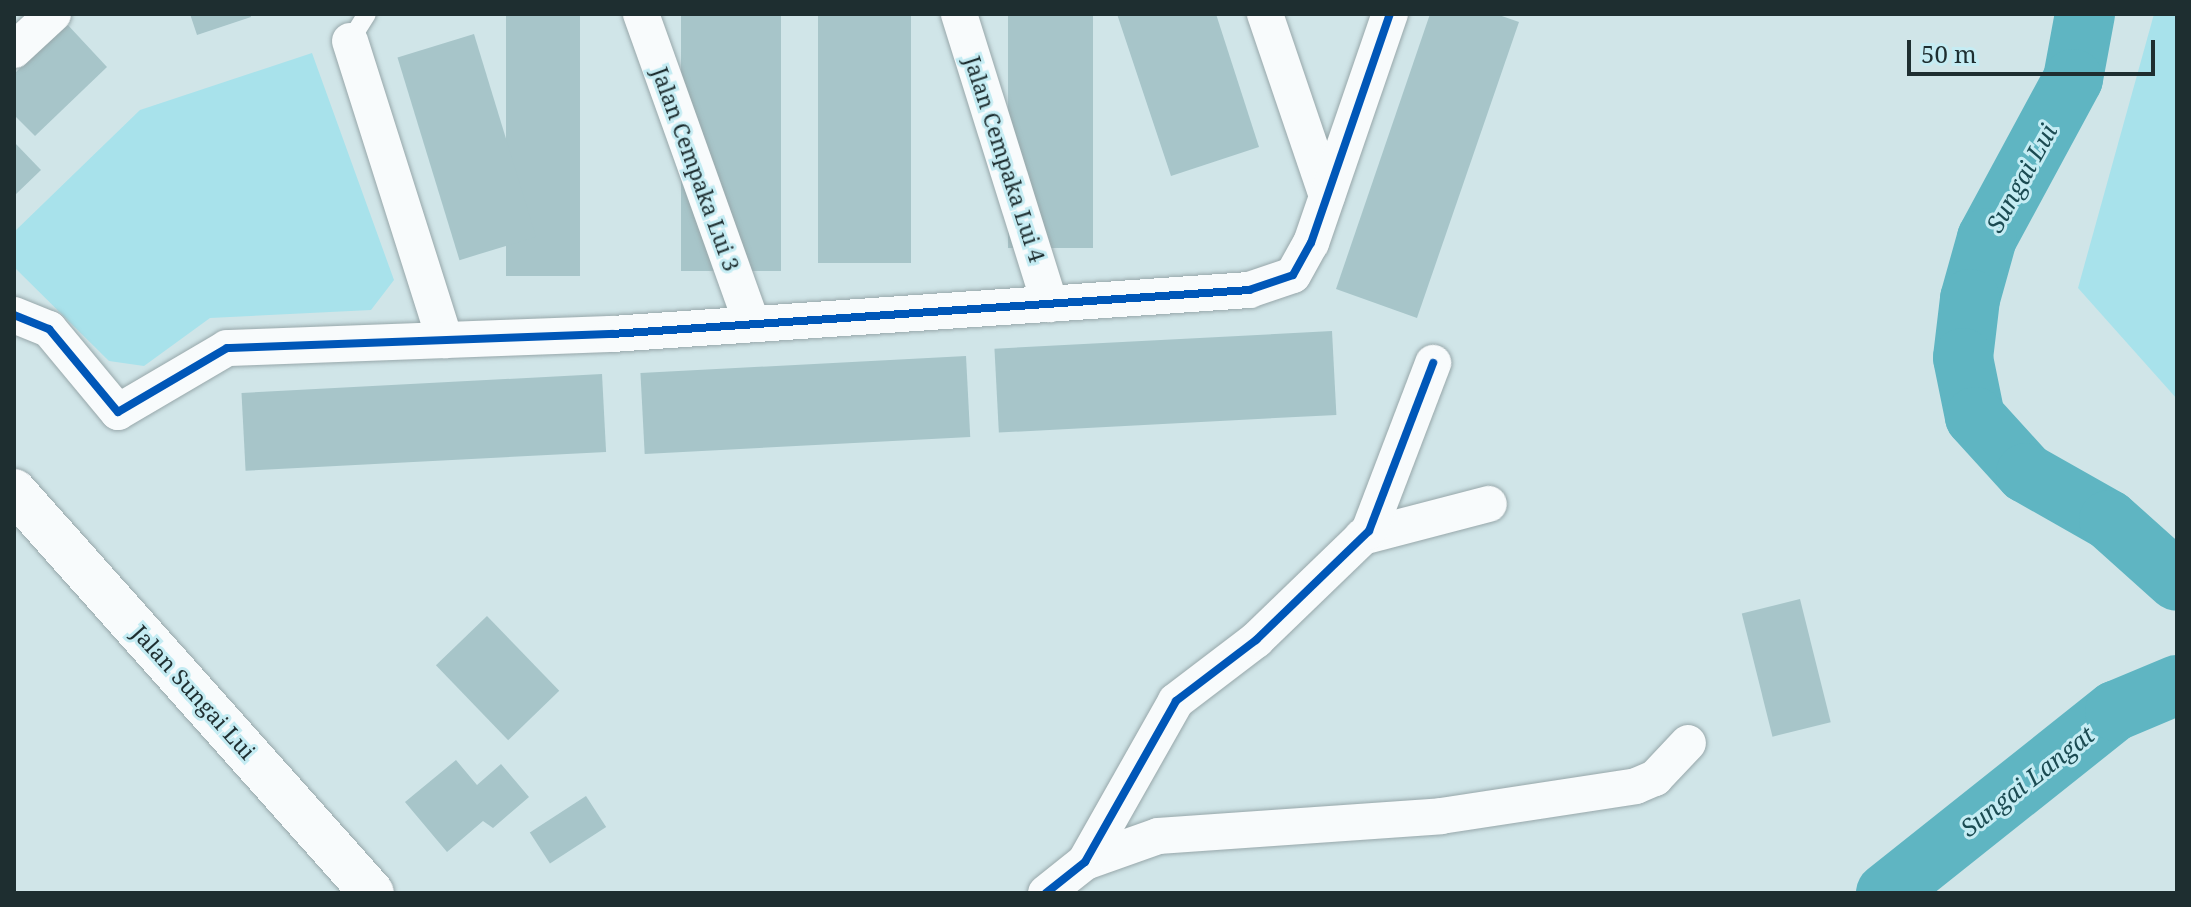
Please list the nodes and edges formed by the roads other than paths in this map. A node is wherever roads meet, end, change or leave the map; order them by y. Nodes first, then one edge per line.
1 (53, 14) edge
2 (641, 14) edge
3 (959, 14) edge
4 (1265, 14) edge
5 (1390, 14) edge
6 (359, 28) edge
7 (14, 50) edge
8 (1327, 196) junction
9 (1050, 304) junction
10 (14, 315) edge
11 (752, 324) junction
12 (445, 340) junction
13 (1433, 363) dead end
14 (14, 491) edge
15 (1489, 504) dead end
16 (1362, 537) junction
17 (1688, 743) dead end
18 (1085, 862) junction
19 (372, 893) edge
20 (1046, 893) edge

1 - 7 street
2 - 11 street, Jalan Cempaka Lui 3
3 - 9 street, Jalan Cempaka Lui 4
4 - 8 street
5 - 8 street
6 - 12 street
8 - 9 street
9 - 11 street
10 - 12 street
11 - 12 street
13 - 16 street
14 - 19 street, Jalan Sungai Lui
15 - 16 street
16 - 18 street
17 - 18 street
18 - 20 street

